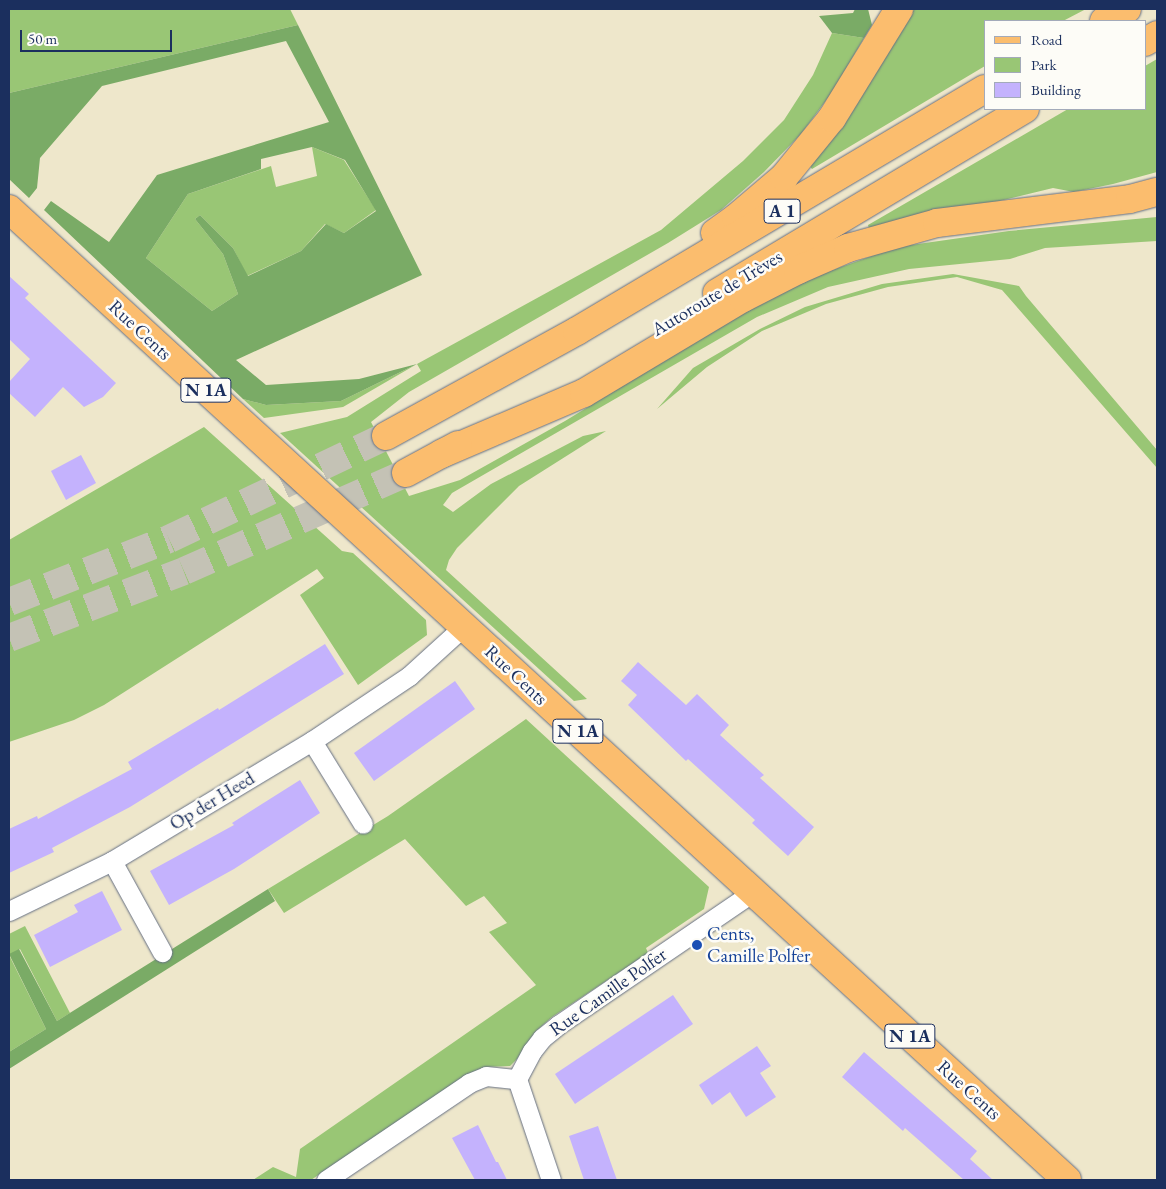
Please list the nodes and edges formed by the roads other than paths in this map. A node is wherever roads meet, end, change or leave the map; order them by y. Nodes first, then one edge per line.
1 (899, 9) edge
2 (1127, 9) edge
3 (1106, 20) edge
4 (1157, 35) edge
5 (1146, 41) edge
6 (984, 90) edge
7 (1023, 110) edge
8 (1157, 192) edge
9 (9, 209) edge
10 (577, 331) junction
11 (386, 436) tunnel mouth
12 (441, 454) junction
13 (406, 473) tunnel mouth
14 (464, 626) junction
15 (312, 741) junction
16 (363, 824) dead end
17 (112, 861) junction
18 (753, 892) junction
19 (9, 911) edge
20 (162, 952) dead end
21 (517, 1079) junction
22 (326, 1180) edge
23 (551, 1180) edge
24 (1068, 1180) edge

1 - 10 main road, A 1
2 - 3 main road
4 - 5 main road
6 - 10 main road, Autoroute de Trèves / A 1
7 - 12 main road, Autoroute de Trèves / A 1
8 - 12 main road
9 - 14 main road, Rue Cents / N 1A
10 - 11 main road, Autoroute de Trèves / A 1
12 - 13 main road, Autoroute de Trèves / A 1
14 - 15 street, Op der Heed
14 - 18 main road, Rue Cents / N 1A
15 - 16 street
15 - 17 street, Op der Heed
17 - 19 street, Op der Heed
17 - 20 street
18 - 21 street, Rue Camille Polfer
18 - 24 main road, Rue Cents / N 1A
21 - 22 street
21 - 23 street

